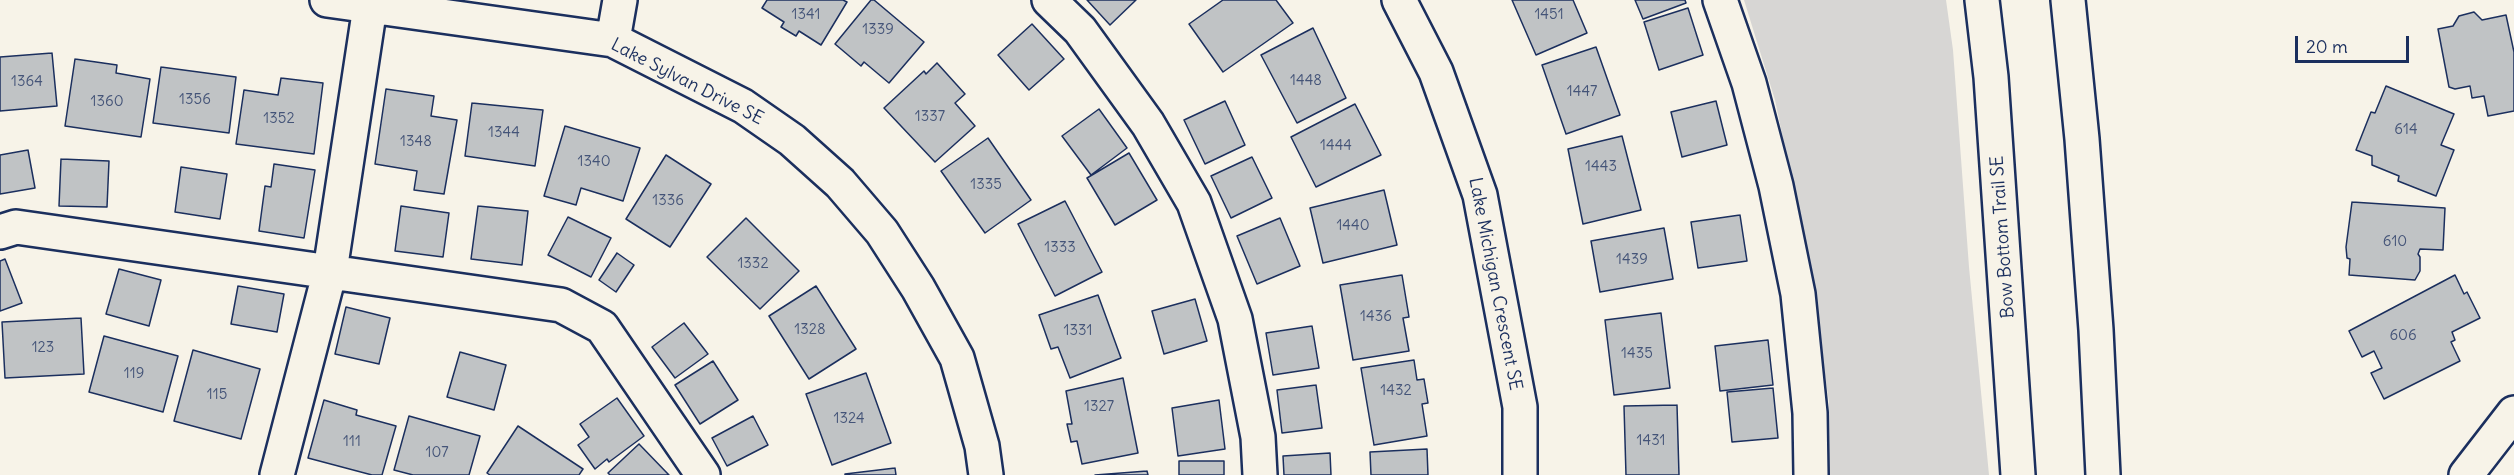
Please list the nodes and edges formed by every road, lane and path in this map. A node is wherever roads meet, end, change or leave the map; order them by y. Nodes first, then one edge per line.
1 (327, 0) edge
2 (620, 0) edge
3 (1050, 0) edge
4 (1399, 0) edge
5 (1720, 0) edge
6 (1982, 0) edge
7 (2068, 0) edge
8 (370, 3) edge
9 (613, 40) junction
10 (0, 232) edge
11 (330, 271) junction
12 (2514, 412) edge
13 (277, 475) edge
14 (703, 475) edge
15 (986, 475) edge
16 (1260, 475) edge
17 (1520, 475) edge
18 (1811, 475) edge
19 (2019, 475) edge
20 (2103, 475) edge
21 (2466, 475) edge

1 - 8 main road, Lake Sylvan Drive SE
2 - 9 main road
3 - 16 main road
4 - 17 main road, Lake Michigan Crescent SE
5 - 18 main road
6 - 19 main road, Bow Bottom Trail SE
7 - 20 main road
8 - 9 main road, Lake Sylvan Drive SE
8 - 11 main road
9 - 15 main road, Lake Sylvan Drive SE
10 - 11 main road
11 - 13 main road
11 - 14 main road
12 - 21 main road

